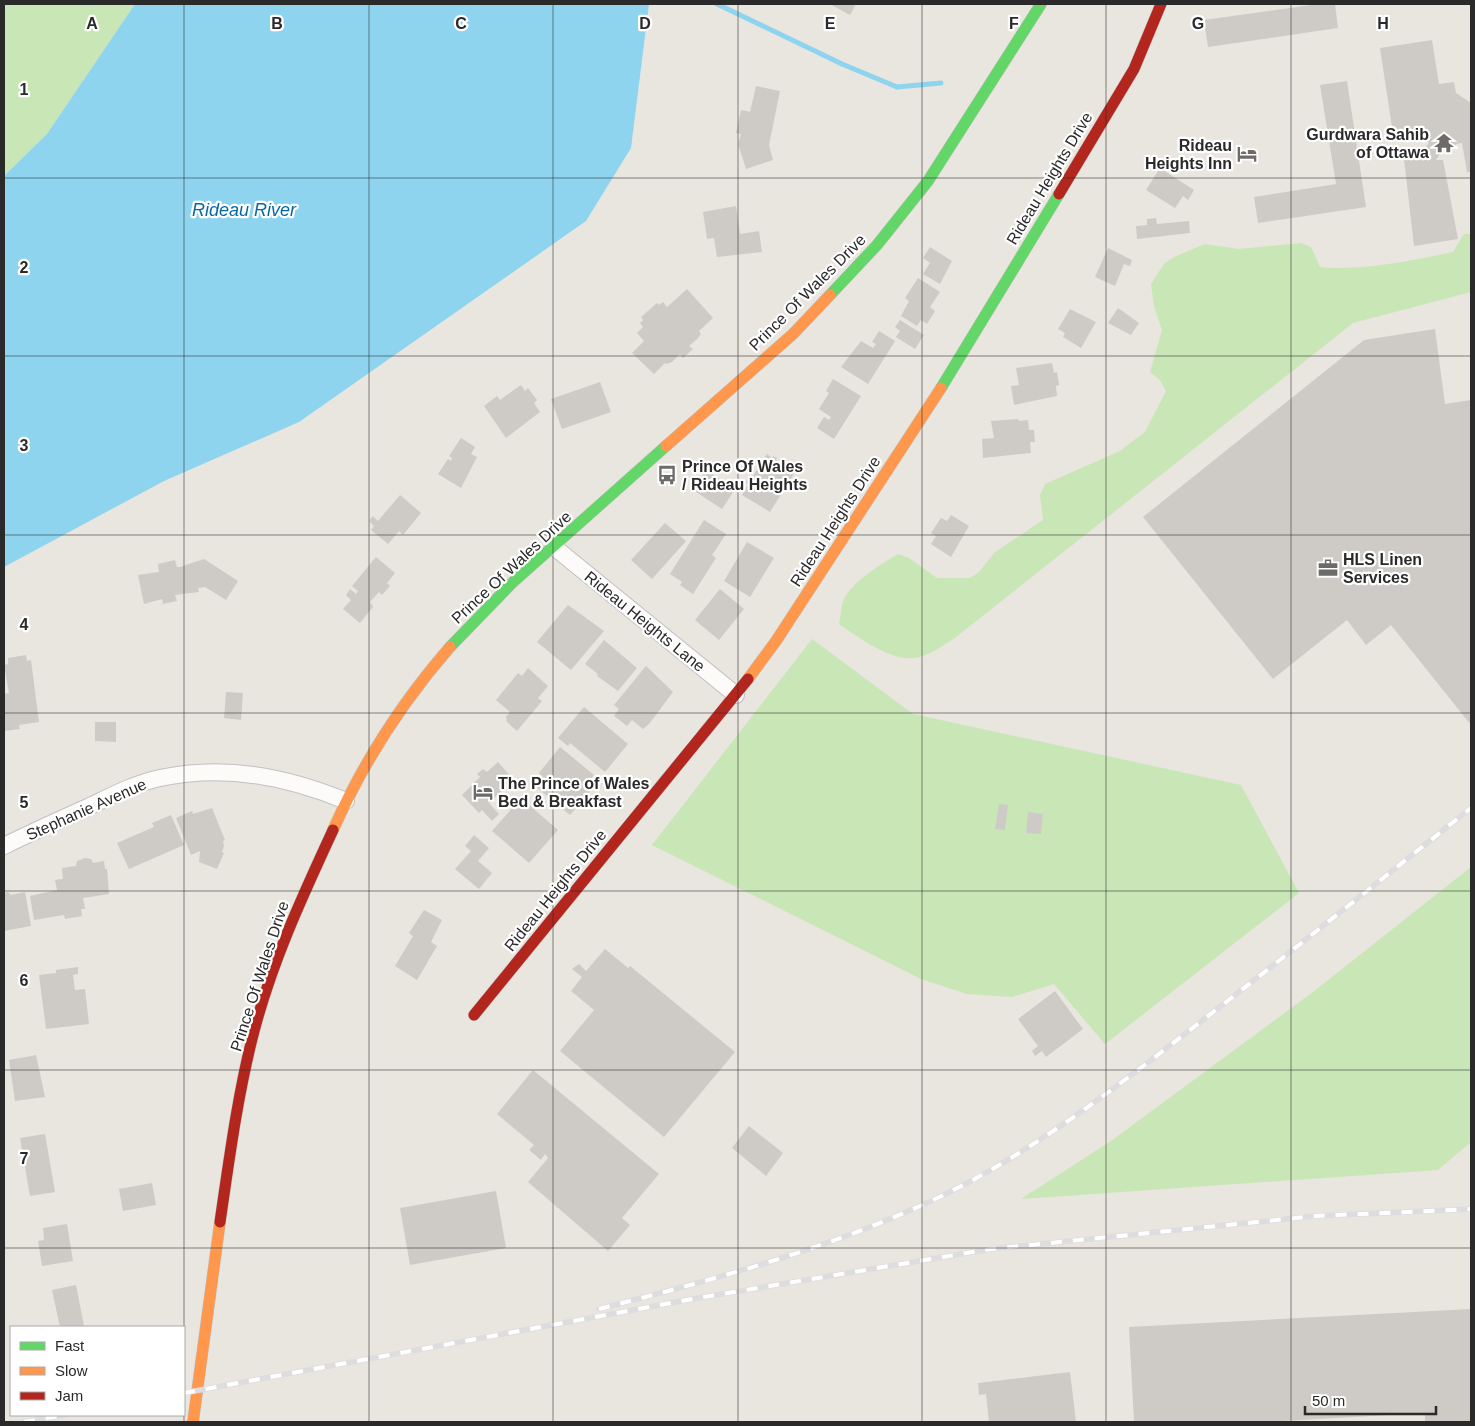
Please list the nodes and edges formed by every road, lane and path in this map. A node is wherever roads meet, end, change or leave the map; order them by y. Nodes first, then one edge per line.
1 (1040, 4) edge
2 (1161, 4) edge
3 (554, 547) junction
4 (736, 695) junction
5 (346, 801) junction
6 (4, 846) edge
7 (474, 1015) dead end
8 (193, 1422) edge

1 - 3 main road, Prince Of Wales Drive
2 - 4 main road, Rideau Heights Drive
3 - 4 street, Rideau Heights Lane
3 - 5 main road, Prince Of Wales Drive
4 - 7 main road, Rideau Heights Drive
5 - 6 street, Stephanie Avenue
5 - 8 main road, Prince Of Wales Drive

